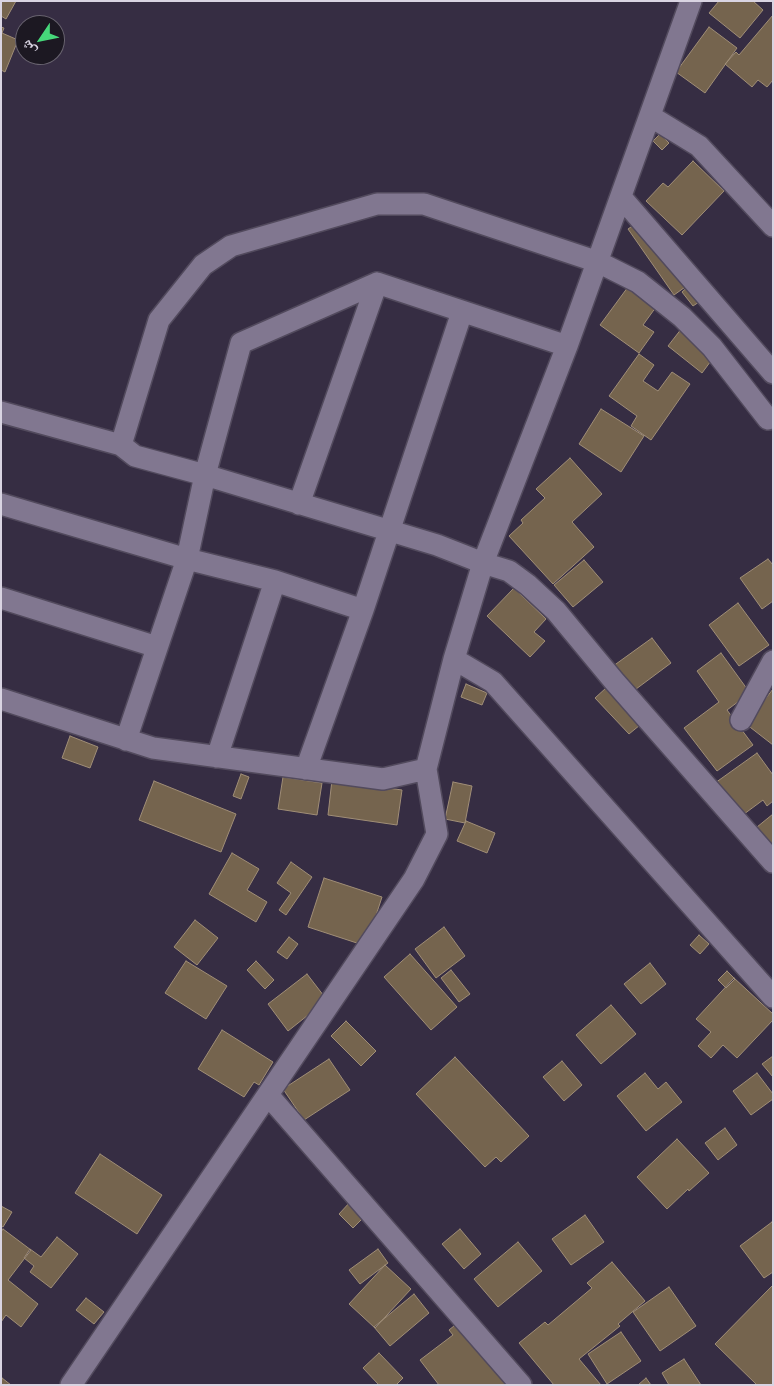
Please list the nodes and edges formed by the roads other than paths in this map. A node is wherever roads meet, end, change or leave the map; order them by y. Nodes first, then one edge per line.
1 (691, 1) edge
2 (650, 116) junction
3 (621, 196) junction
4 (773, 226) edge
5 (598, 262) junction
6 (377, 283) junction
7 (462, 312) junction
8 (566, 346) junction
9 (773, 373) edge
10 (1, 412) edge
11 (768, 419) dead end
12 (121, 445) junction
13 (205, 475) junction
14 (1, 504) edge
15 (299, 504) junction
16 (389, 531) junction
17 (187, 558) junction
18 (483, 563) junction
19 (275, 581) junction
20 (1, 598) edge
21 (363, 610) junction
22 (157, 648) junction
23 (454, 659) junction
24 (773, 661) edge
25 (1, 699) edge
26 (741, 720) dead end
27 (126, 740) junction
28 (217, 757) junction
29 (306, 769) junction
30 (426, 769) junction
31 (773, 862) edge
32 (773, 997) edge
33 (268, 1094) junction
34 (71, 1385) edge
35 (521, 1385) edge

1 - 2 street
2 - 3 street
2 - 4 street
3 - 5 street
3 - 9 street
5 - 8 street
5 - 11 street
5 - 12 street
6 - 7 street
6 - 13 street
6 - 15 street
7 - 8 street
7 - 16 street
8 - 18 street
10 - 12 street
12 - 13 street
13 - 15 street
13 - 17 street
14 - 17 street
15 - 16 street
16 - 18 street
16 - 21 street
17 - 19 street
17 - 22 street
18 - 23 street
18 - 31 street
19 - 21 street
19 - 28 street
20 - 22 street
21 - 29 street
22 - 27 street
23 - 30 street
23 - 32 street
24 - 26 street
25 - 27 street
27 - 28 street
28 - 29 street
29 - 30 street
30 - 33 street
33 - 34 street
33 - 35 street

